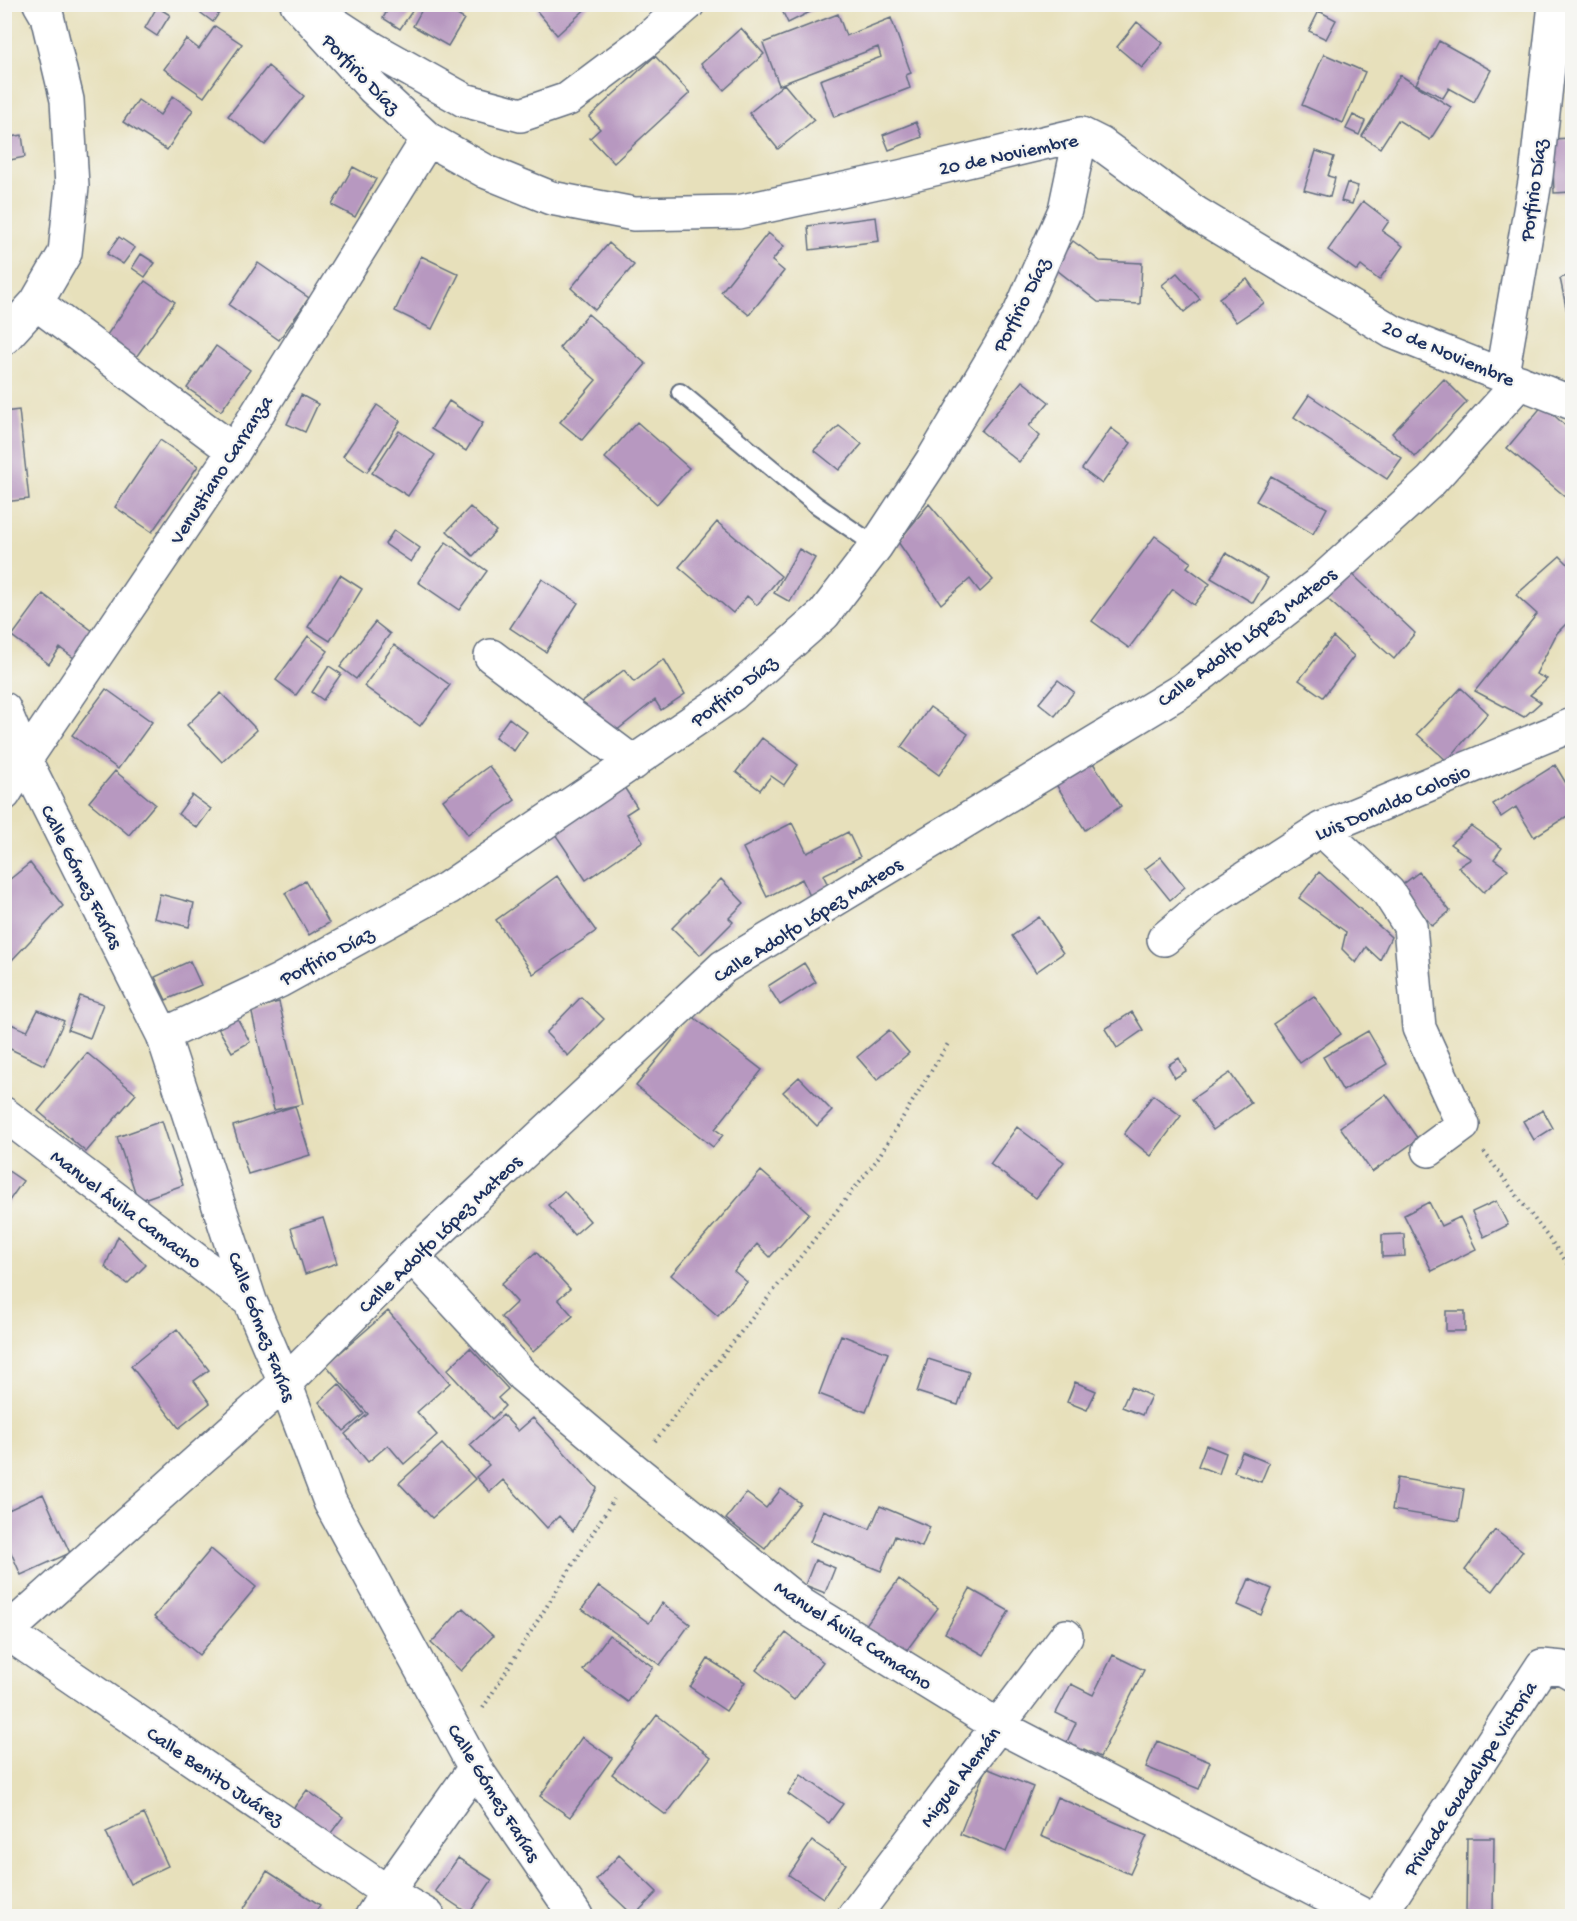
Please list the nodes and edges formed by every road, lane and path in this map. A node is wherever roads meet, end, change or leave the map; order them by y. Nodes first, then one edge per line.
1 (40, 4) edge
2 (297, 4) edge
3 (304, 4) edge
4 (688, 4) edge
5 (1555, 4) edge
6 (1081, 134) junction
7 (428, 139) junction
8 (36, 303) junction
9 (4, 338) edge
10 (1511, 378) junction
11 (680, 392) dead end
12 (1572, 403) edge
13 (234, 451) junction
14 (876, 546) junction
15 (491, 656) dead end
16 (4, 709) edge
17 (1572, 725) edge
18 (25, 760) junction
19 (634, 763) junction
20 (4, 794) edge
21 (1321, 829) junction
22 (1164, 939) dead end
23 (163, 1035) junction
24 (949, 1042) dead end
25 (4, 1114) edge
26 (1463, 1125) junction
27 (1429, 1150) dead end
28 (412, 1256) junction
29 (1572, 1269) edge
30 (250, 1301) junction
31 (285, 1383) junction
32 (633, 1469) junction
33 (5, 1633) edge
34 (1066, 1636) dead end
35 (1572, 1673) edge
36 (997, 1725) junction
37 (468, 1755) junction
38 (379, 1904) edge
39 (428, 1917) edge
40 (576, 1917) edge
41 (854, 1917) edge
42 (1365, 1917) edge
43 (1379, 1917) edge

1 - 8 street
2 - 7 street, Porfirio Díaz
3 - 4 street
5 - 10 street, Porfirio Díaz
6 - 7 street, 20 de Noviembre
6 - 10 street, 20 de Noviembre
6 - 14 street, Porfirio Díaz
7 - 13 street, Venustiano Carranza
8 - 9 street
8 - 13 street
10 - 12 street, 20 de Noviembre
10 - 28 street, Calle Adolfo López Mateos
11 - 14 lane
13 - 18 street, Venustiano Carranza
14 - 19 street, Porfirio Díaz
15 - 19 street
16 - 18 street, Calle Gómez Farías
17 - 21 street, Luis Donaldo Colosio
18 - 20 street, Venustiano Carranza
18 - 23 street, Calle Gómez Farías
19 - 23 street, Porfirio Díaz
21 - 22 street, Luis Donaldo Colosio
21 - 26 street
23 - 30 street, Calle Gómez Farías
24 - 32 path
25 - 30 street, Manuel Ávila Camacho
26 - 27 street
26 - 29 path
28 - 31 street, Calle Adolfo López Mateos
28 - 32 street, Manuel Ávila Camacho
30 - 31 street, Calle Gómez Farías
31 - 33 street, Calle Adolfo López Mateos
31 - 37 street, Calle Gómez Farías
32 - 36 street, Manuel Ávila Camacho
32 - 37 path
33 - 38 street, Calle Benito Juárez
34 - 36 street, Miguel Alemán
35 - 43 street, Privada Guadalupe Victoria
36 - 41 street, Miguel Alemán
36 - 42 street, Manuel Ávila Camacho
37 - 38 street
37 - 40 street, Calle Gómez Farías
38 - 39 street, Calle Benito Juárez

